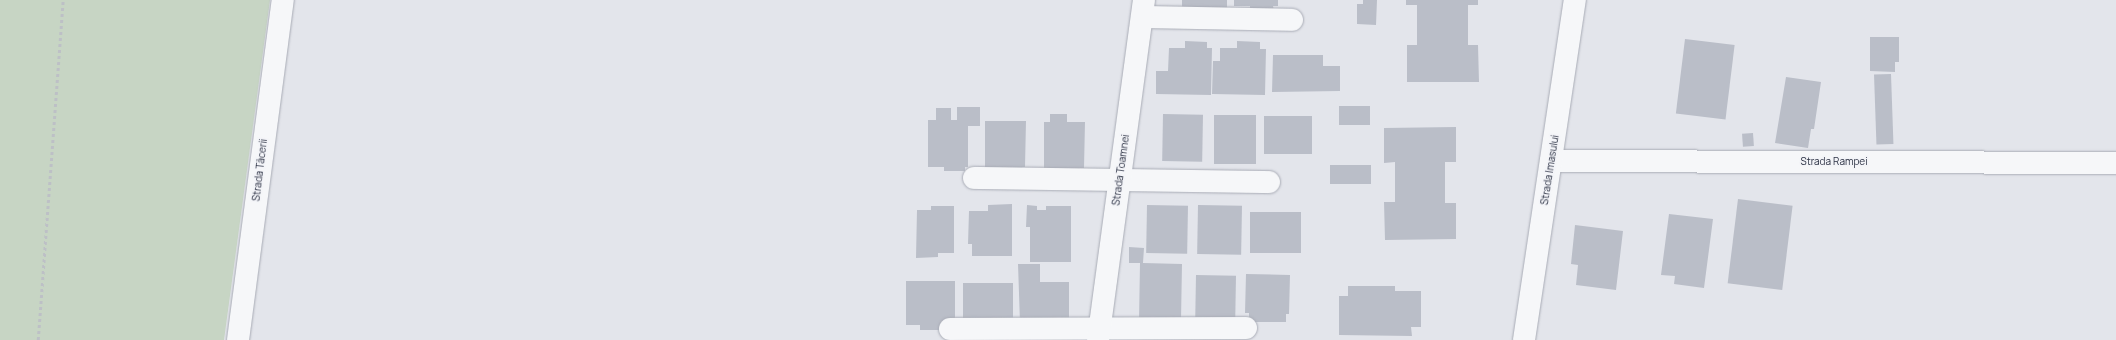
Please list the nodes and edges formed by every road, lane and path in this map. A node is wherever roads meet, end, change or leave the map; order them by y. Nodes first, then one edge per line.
1 (63, 0) edge
2 (283, 0) edge
3 (1576, 0) edge
4 (1143, 8) edge
5 (1292, 20) dead end
6 (1551, 161) junction
7 (2116, 163) edge
8 (974, 178) dead end
9 (1120, 180) junction
10 (1269, 182) dead end
11 (1246, 328) dead end
12 (950, 329) dead end
13 (1099, 334) edge
14 (38, 340) edge
15 (238, 340) edge
16 (1524, 340) edge

1 - 14 path
2 - 15 street, Strada Tăcerii
3 - 6 street, Strada Imasului
4 - 5 street
4 - 9 street, Strada Toamnei
6 - 7 street, Strada Rampei
6 - 16 street, Strada Imasului
8 - 9 street
9 - 10 street
9 - 13 street, Strada Toamnei
11 - 13 street
12 - 13 street

